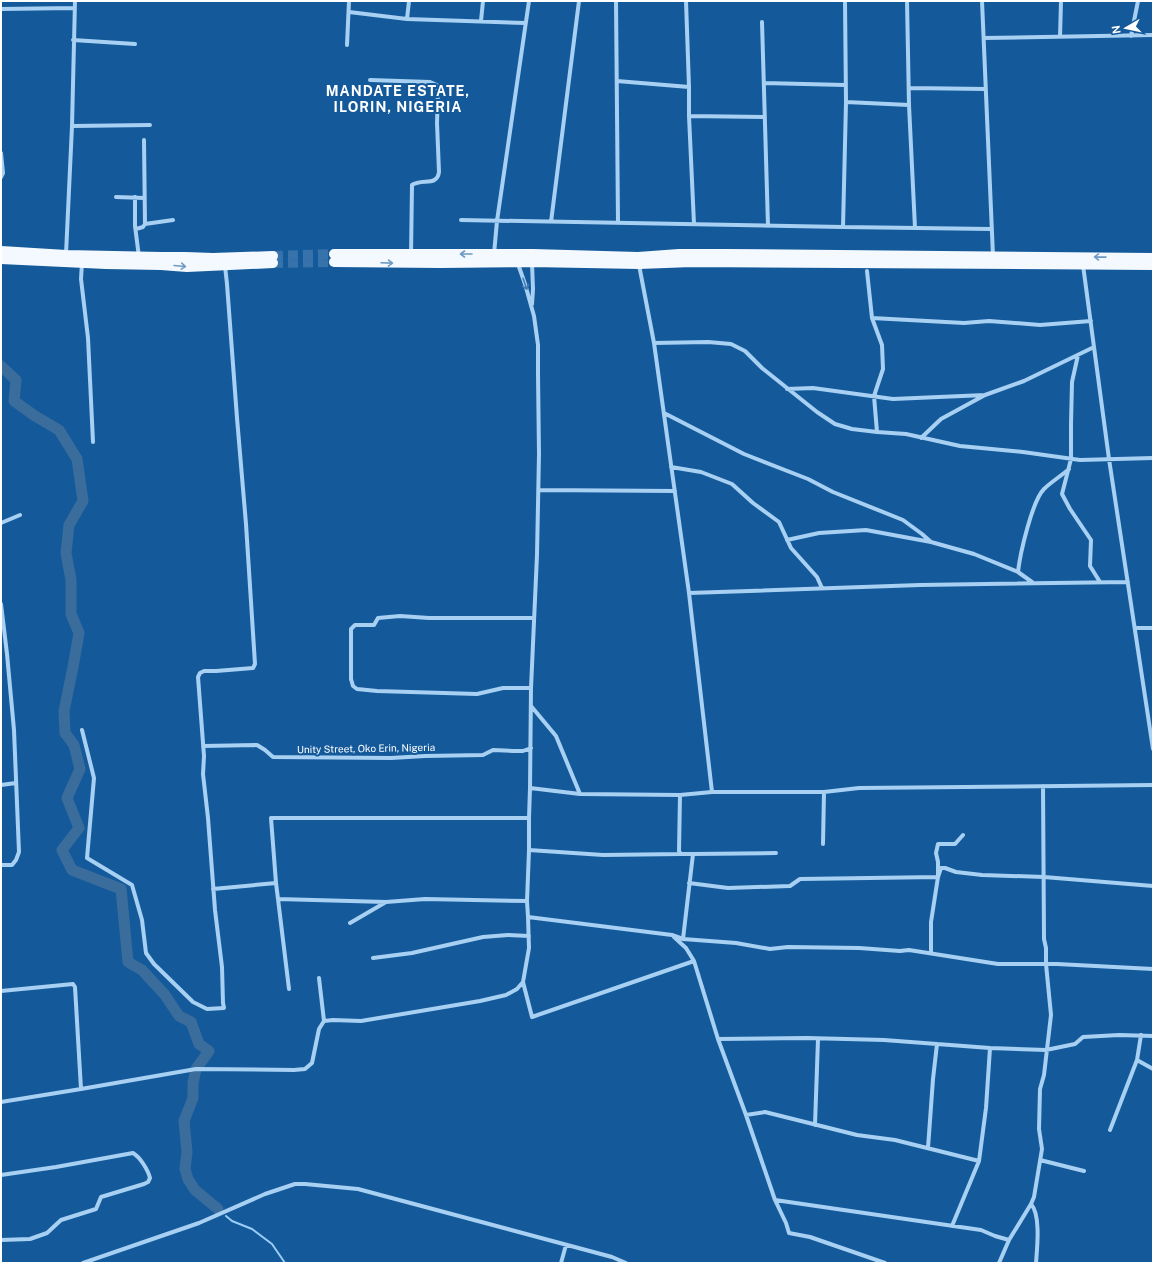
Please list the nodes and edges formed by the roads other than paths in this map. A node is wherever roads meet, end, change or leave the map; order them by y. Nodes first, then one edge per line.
1 (75, 1) edge
2 (349, 1) edge
3 (409, 1) edge
4 (483, 1) edge
5 (529, 1) edge
6 (578, 1) edge
7 (616, 1) edge
8 (686, 1) edge
9 (845, 1) edge
10 (906, 1) edge
11 (982, 1) edge
12 (1061, 1) edge
13 (1138, 1) edge
14 (74, 8) junction
15 (1, 9) edge
16 (348, 12) junction
17 (407, 19) junction
18 (481, 21) junction
19 (525, 22) junction
20 (762, 22) dead end
21 (1153, 35) edge
22 (1131, 36) junction
23 (1060, 37) junction
24 (984, 38) junction
25 (73, 40) junction
26 (135, 44) dead end
27 (347, 45) dead end
28 (370, 80) dead end
29 (617, 81) junction
30 (764, 83) junction
31 (845, 85) junction
32 (690, 87) junction
33 (909, 88) junction
34 (986, 89) junction
35 (846, 102) junction
36 (910, 105) junction
37 (689, 116) junction
38 (765, 117) junction
39 (150, 125) dead end
40 (72, 126) junction
41 (144, 140) dead end
42 (1, 152) edge
43 (1, 177) edge
44 (116, 197) dead end
45 (135, 197) junction
46 (144, 198) junction
47 (173, 220) dead end
48 (461, 220) dead end
49 (497, 221) junction
50 (551, 222) junction
51 (618, 223) junction
52 (145, 224) junction
53 (694, 224) junction
54 (768, 226) junction
55 (136, 228) junction
56 (842, 228) junction
57 (916, 228) junction
58 (991, 229) junction
59 (1, 251) edge
60 (411, 254) junction
61 (494, 254) junction
62 (66, 255) junction
63 (993, 256) junction
64 (139, 257) junction
65 (532, 258) junction
66 (1153, 258) edge
67 (1, 259) edge
68 (273, 259) tunnel mouth
69 (638, 260) junction
70 (224, 261) junction
71 (82, 263) junction
72 (517, 263) junction
73 (1083, 265) junction
74 (1153, 265) edge
75 (867, 271) dead end
76 (532, 306) junction
77 (872, 318) junction
78 (1091, 321) junction
79 (654, 343) junction
80 (1094, 347) junction
81 (1078, 355) junction
82 (787, 389) junction
83 (985, 395) junction
84 (874, 396) junction
85 (664, 412) junction
86 (877, 432) junction
87 (921, 438) junction
88 (93, 442) dead end
89 (1153, 458) edge
90 (1071, 459) junction
91 (1109, 459) junction
92 (671, 467) junction
93 (1069, 470) junction
94 (539, 490) junction
95 (675, 491) junction
96 (20, 515) dead end
97 (1, 523) edge
98 (787, 540) junction
99 (931, 542) junction
100 (1018, 572) junction
101 (1033, 582) junction
102 (1100, 582) junction
103 (1128, 582) junction
104 (822, 588) junction
105 (688, 593) junction
106 (1, 604) edge
107 (534, 618) junction
108 (1136, 628) junction
109 (1153, 628) edge
110 (531, 688) junction
111 (531, 706) junction
112 (82, 730) dead end
113 (203, 746) junction
114 (531, 748) junction
115 (1153, 749) edge
116 (16, 783) junction
117 (1153, 784) edge
118 (1, 785) edge
119 (1043, 786) junction
120 (530, 788) junction
121 (712, 792) junction
122 (824, 792) junction
123 (580, 794) junction
124 (680, 795) junction
125 (529, 818) junction
126 (963, 834) dead end
127 (824, 844) dead end
128 (529, 850) junction
129 (776, 853) dead end
130 (681, 854) junction
131 (693, 854) junction
132 (1, 865) edge
133 (938, 877) junction
134 (1044, 877) junction
135 (689, 883) junction
136 (276, 884) junction
137 (1153, 886) edge
138 (213, 888) junction
139 (278, 899) junction
140 (528, 901) junction
141 (386, 902) junction
142 (528, 917) junction
143 (350, 923) dead end
144 (672, 935) junction
145 (529, 936) junction
146 (683, 939) junction
147 (931, 952) junction
148 (373, 958) dead end
149 (694, 961) junction
150 (1046, 964) junction
151 (1153, 969) edge
152 (319, 978) dead end
153 (523, 982) junction
154 (288, 989) dead end
155 (1, 991) edge
156 (324, 1021) junction
157 (1141, 1035) junction
158 (1153, 1036) edge
159 (718, 1039) junction
160 (818, 1039) junction
161 (937, 1044) junction
162 (990, 1048) junction
163 (1046, 1050) junction
164 (1137, 1060) junction
165 (1153, 1069) edge
166 (81, 1089) junction
167 (1, 1102) edge
168 (746, 1114) junction
169 (815, 1124) junction
170 (1110, 1130) dead end
171 (928, 1148) junction
172 (979, 1160) junction
173 (1040, 1160) junction
174 (1084, 1171) dead end
175 (1, 1175) edge
176 (775, 1200) junction
177 (1031, 1204) junction
178 (952, 1226) junction
179 (1, 1240) edge
180 (1009, 1240) junction
181 (566, 1245) junction
182 (83, 1263) edge
183 (561, 1263) edge
184 (626, 1263) edge
185 (885, 1263) edge
186 (998, 1263) edge
187 (1036, 1263) edge

1 - 14 street
2 - 16 street
3 - 17 street
4 - 18 street
5 - 19 street
6 - 50 street
7 - 29 street
8 - 32 street
9 - 31 street
10 - 33 street
11 - 24 street
12 - 23 street
13 - 22 street
14 - 15 street
14 - 25 street
16 - 17 street
16 - 27 street
17 - 18 street
18 - 19 street
19 - 49 street
20 - 30 street
21 - 22 street
22 - 23 street
23 - 24 street
24 - 34 street
25 - 26 street
25 - 40 street
28 - 60 street
29 - 32 street
29 - 51 street
30 - 31 street
30 - 38 street
31 - 35 street
32 - 37 street
33 - 34 street
33 - 36 street
34 - 58 street
35 - 36 street
35 - 56 street
36 - 57 street
37 - 38 street
37 - 53 street
38 - 54 street
39 - 40 street
40 - 62 street
41 - 46 street
42 - 43 street
44 - 45 street
45 - 46 street
45 - 55 street
46 - 52 street
47 - 52 street
48 - 49 street
49 - 50 street
49 - 61 street
50 - 51 street
51 - 53 street
52 - 55 street
53 - 54 street
54 - 56 street
55 - 64 street
56 - 57 street
57 - 58 street
58 - 63 street
59 - 62 main road
61 -> 60 main road
60 -> 72 main road
61 - 65 main road
62 - 64 main road
66 -> 63 main road
63 - 69 main road
64 - 70 main road
65 - 69 main road
65 - 72 main road
65 - 76 street
67 - 71 main road
68 - 70 main road
69 - 73 main road
69 - 79 street
71 -> 70 main road
70 - 113 street
71 - 88 street
72 -> 76 street
73 - 74 main road
73 - 78 street
75 - 77 street
76 - 94 street
77 - 78 street
77 - 84 street
78 - 80 street
79 - 82 street
79 - 85 street
80 - 81 street
80 - 91 street
81 - 83 street
81 - 90 street
82 - 84 street
82 - 86 street
83 - 84 street
83 - 87 street
84 - 86 street
85 - 92 street
85 - 99 street
86 - 87 street
87 - 90 street
89 - 91 street
90 - 91 street
90 - 93 street
91 - 103 street
92 - 95 street
92 - 98 street
93 - 100 street
93 - 102 street
94 - 95 street
94 - 107 street
95 - 105 street
96 - 97 street
98 - 99 street
98 - 104 street
99 - 100 street
100 - 101 street
101 - 102 street
101 - 104 street
102 - 103 street
103 - 108 street
104 - 105 street
105 - 121 street
106 - 116 street
107 - 110 street
107 - 110 street
108 - 109 street
108 - 115 street
110 - 111 street
111 - 114 street
111 - 123 street
112 - 138 street
113 - 114 street, Unity Street, Oko Erin, Nigeria
113 - 138 street
114 - 120 street
116 - 118 street
116 - 132 street
117 - 119 street
119 - 122 street
119 - 134 street
120 - 123 street
120 - 125 street
121 - 122 street
121 - 124 street
122 - 127 street
123 - 124 street
124 - 130 street
125 - 128 street
125 - 136 street
126 - 133 street
128 - 130 street
128 - 140 street
129 - 131 street
130 - 131 street
131 - 135 street
133 - 134 street
133 - 135 street
133 - 147 street
134 - 137 street
134 - 150 street
135 - 146 street
136 - 138 street
136 - 139 street
139 - 141 street
139 - 154 street
140 - 141 street
140 - 142 street
141 - 143 street
142 - 144 street
142 - 145 street
144 - 146 street
144 - 149 street
145 - 148 street
145 - 153 street
146 - 147 street
147 - 150 street
149 - 153 street
149 - 159 street
150 - 151 street
150 - 163 street
152 - 156 street
153 - 156 street
155 - 166 street
156 - 166 street
157 - 158 street
157 - 163 street
157 - 164 street
159 - 160 street
159 - 168 street
160 - 161 street
160 - 169 street
161 - 162 street
161 - 171 street
162 - 163 street
162 - 172 street
163 - 173 street
164 - 165 street
164 - 170 street
166 - 167 street
168 - 169 street
168 - 176 street
169 - 171 street
171 - 172 street
172 - 178 street
173 - 174 street
173 - 177 street
175 - 179 street
176 - 178 street
176 - 185 street
177 - 180 street
177 - 187 street
178 - 180 street
180 - 186 street
181 - 182 street
181 - 183 street
181 - 184 street

